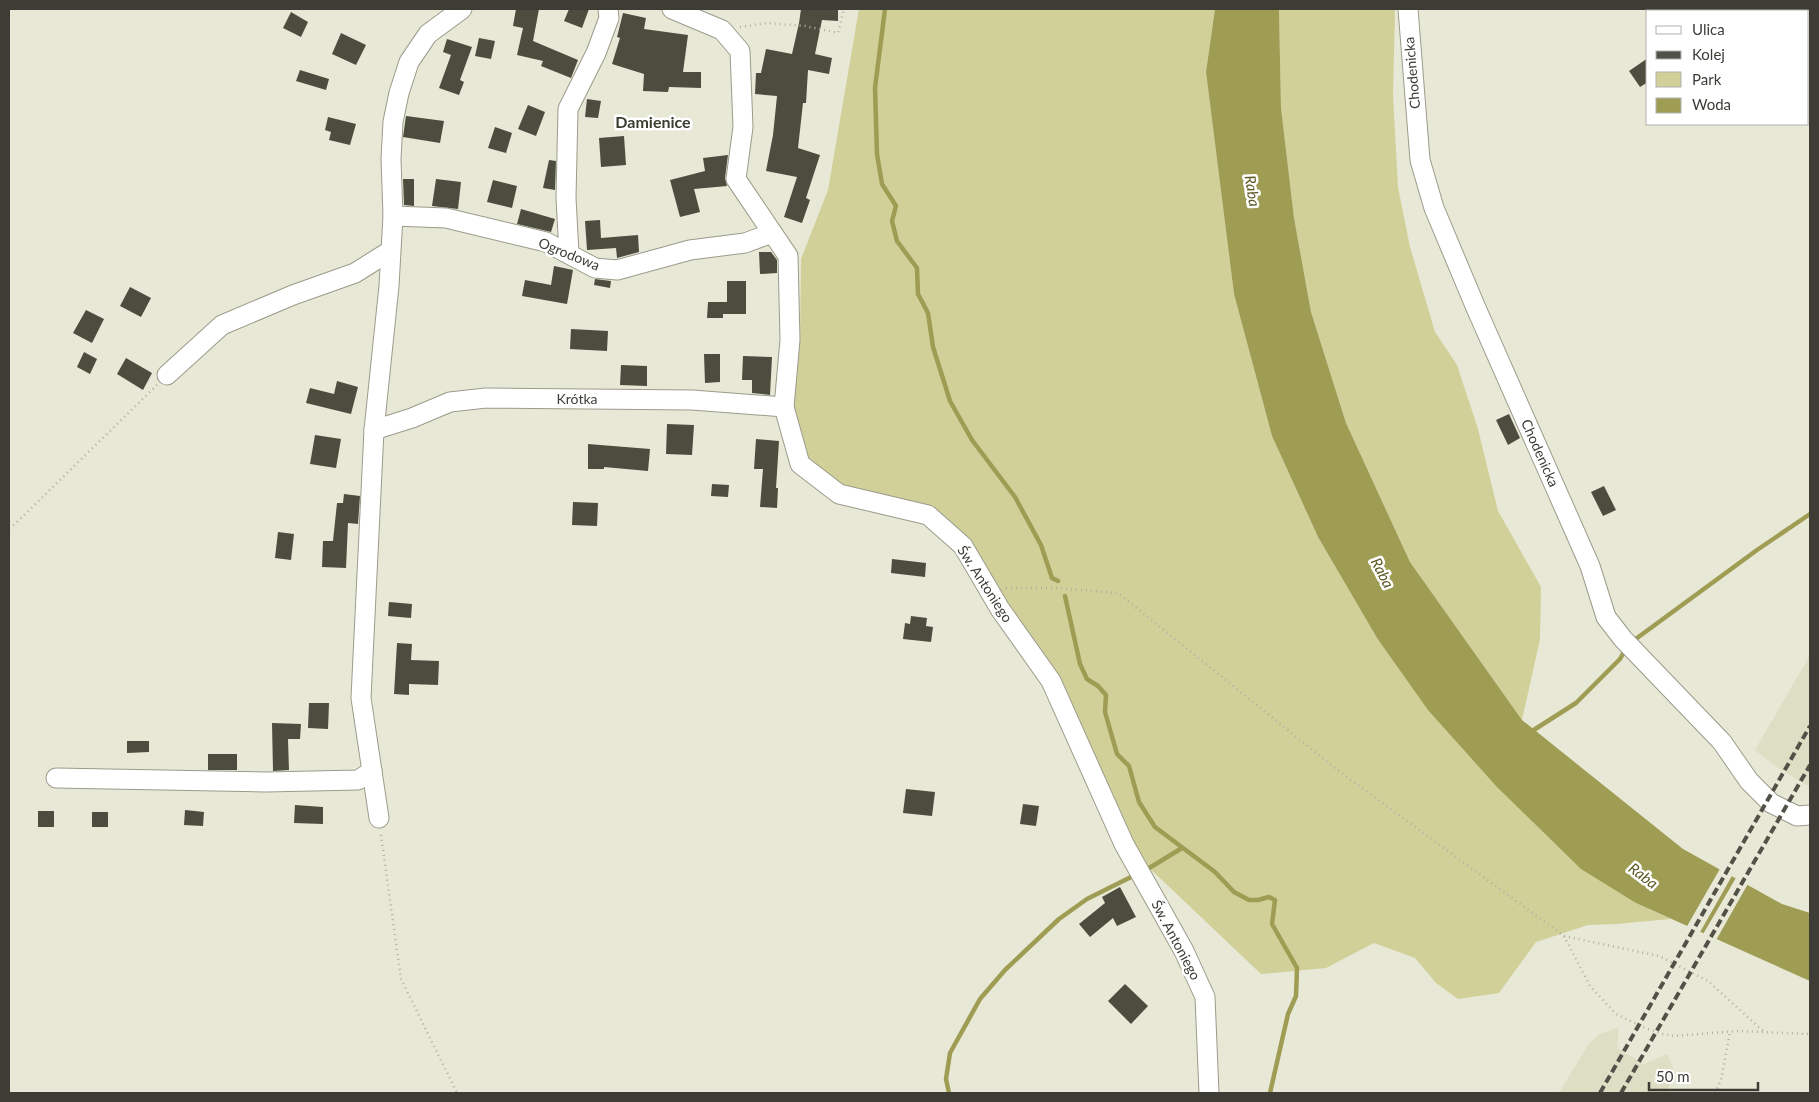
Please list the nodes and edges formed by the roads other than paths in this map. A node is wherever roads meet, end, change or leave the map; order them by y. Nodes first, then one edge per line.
1 (462, 9) edge
2 (608, 9) edge
3 (672, 9) edge
4 (1408, 9) edge
5 (393, 216) junction
6 (772, 232) junction
7 (390, 251) junction
8 (569, 254) junction
9 (167, 375) road end
10 (784, 407) junction
11 (374, 430) junction
12 (372, 771) junction
13 (56, 778) dead end
14 (1810, 815) edge
15 (379, 818) road end
16 (1209, 1093) edge

1 - 5 street
2 - 8 street
3 - 6 street, Św. Antoniego
4 - 14 street, Chodenicka
5 - 7 street
5 - 8 street, Ogrodowa
6 - 8 street, Ogrodowa
6 - 10 street, Św. Antoniego
7 - 9 street
7 - 11 street
10 - 11 street, Krótka
10 - 16 street, Św. Antoniego
11 - 12 street
12 - 13 street
12 - 15 street

